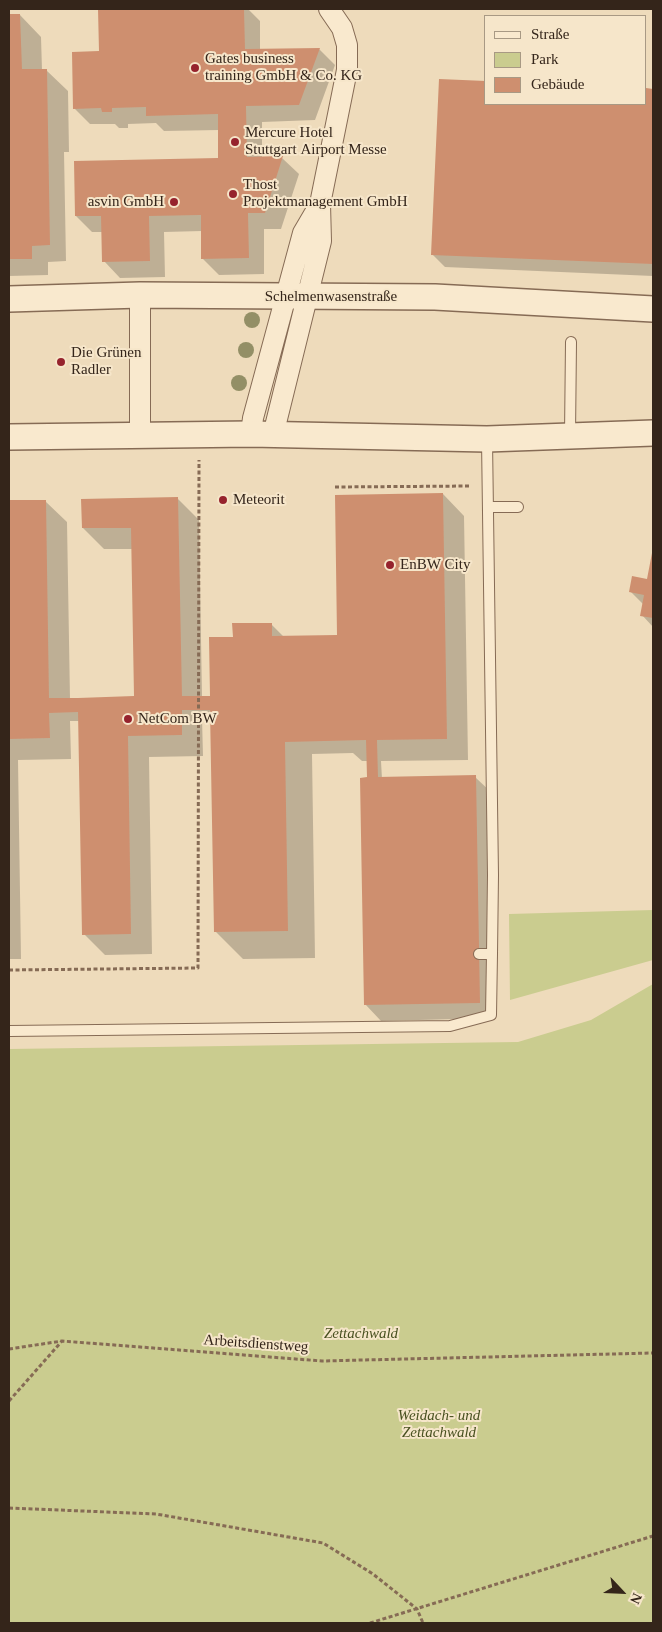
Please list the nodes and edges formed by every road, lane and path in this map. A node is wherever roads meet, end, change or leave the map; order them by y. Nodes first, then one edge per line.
1 (329, 9) edge
2 (140, 295) junction
3 (296, 296) junction
4 (9, 299) edge
5 (653, 310) edge
6 (571, 342) dead end
7 (653, 433) edge
8 (140, 435) junction
9 (262, 435) junction
10 (570, 435) junction
11 (9, 437) edge
12 (487, 439) junction
13 (200, 460) dead end
14 (487, 486) junction
15 (335, 487) dead end
16 (488, 507) junction
17 (518, 507) dead end
18 (479, 954) dead end
19 (492, 954) junction
20 (9, 970) edge
21 (9, 1031) edge
22 (62, 1340) junction
23 (9, 1349) edge
24 (653, 1353) edge
25 (9, 1401) edge
26 (9, 1508) edge
27 (653, 1536) edge
28 (417, 1609) junction
29 (370, 1623) edge
30 (423, 1623) edge

1 - 3 street
2 - 3 street, Schelmenwasenstraße
2 - 4 street, Schelmenwasenstraße
2 - 8 street
3 - 5 street, Schelmenwasenstraße
3 - 9 street
6 - 10 lane
7 - 10 street
8 - 9 street
8 - 11 street
9 - 12 street
10 - 12 street
12 - 14 lane
13 - 20 path
14 - 15 path
14 - 16 lane
16 - 17 lane
16 - 19 lane
18 - 19 lane
19 - 21 lane
22 - 23 path, Arbeitsdienstweg
22 - 24 path, Arbeitsdienstweg
22 - 25 path
26 - 28 path
27 - 28 path
28 - 29 path
28 - 30 path

